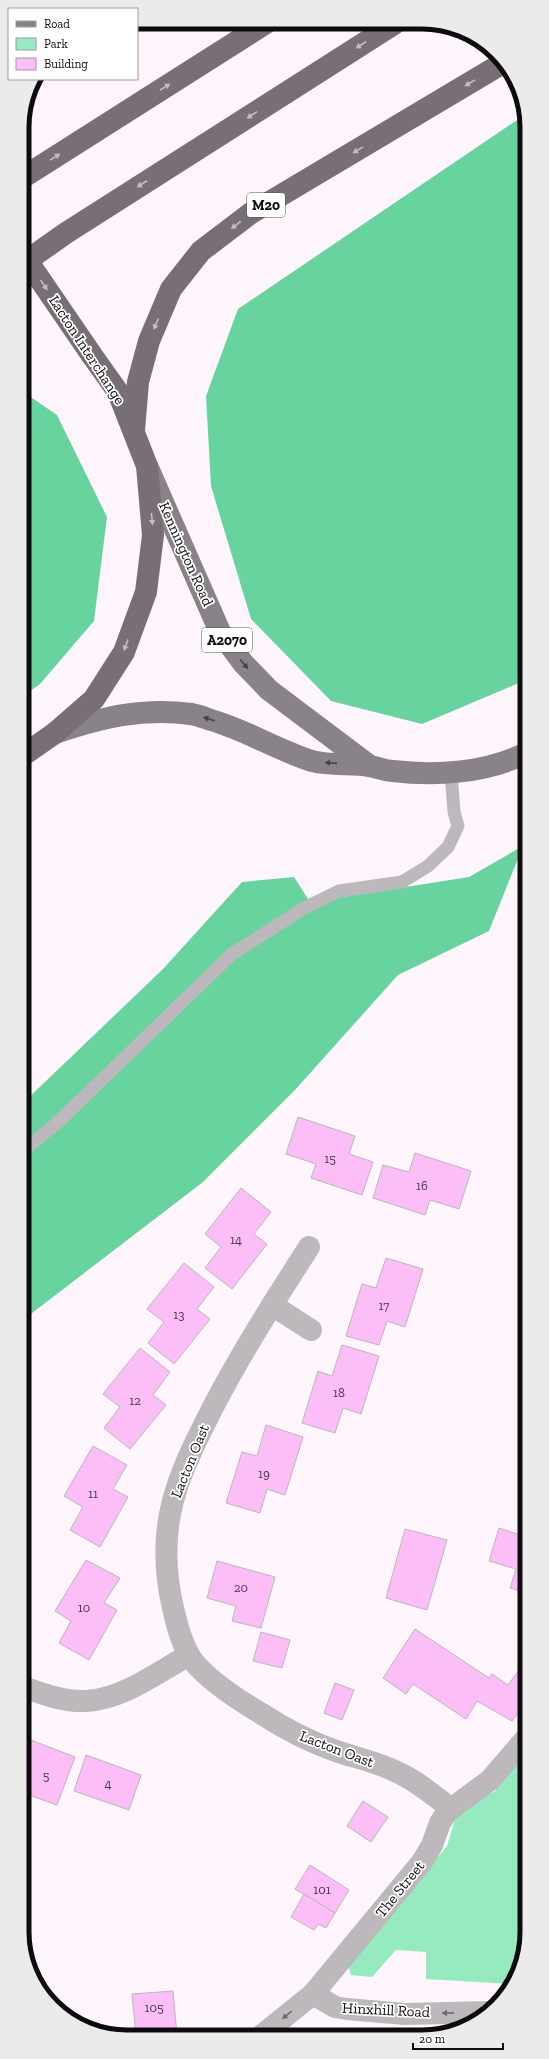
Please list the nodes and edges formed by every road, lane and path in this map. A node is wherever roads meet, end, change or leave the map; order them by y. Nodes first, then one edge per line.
1 (257, 29) edge
2 (386, 29) edge
3 (499, 66) edge
4 (29, 174) edge
5 (29, 259) edge
6 (29, 263) edge
7 (134, 430) junction
8 (147, 466) junction
9 (54, 733) junction
10 (29, 751) edge
11 (520, 755) edge
12 (370, 766) junction
13 (451, 772) junction
14 (29, 1146) edge
15 (309, 1247) dead end
16 (272, 1305) junction
17 (312, 1330) dead end
18 (189, 1654) junction
19 (29, 1689) edge
20 (520, 1745) edge
21 (450, 1808) junction
22 (313, 1994) junction
23 (478, 2012) edge
24 (269, 2030) edge

4 -> 1 highway
2 -> 5 highway
3 -> 7 highway, M20
6 -> 7 highway, Lacton Interchange, bridge
7 - 8 highway, Lacton Interchange
8 -> 9 highway, Lacton Interchange
8 -> 12 main road, Kennington Road / A2070
9 - 10 highway, Lacton Interchange
12 -> 9 main road, Kennington Road / A2070
11 - 13 main road, Kennington Road / A2070
12 - 13 main road, Kennington Road / A2070
13 - 14 lane
15 - 16 street, Lacton Oast
16 - 17 street
16 - 18 street, Lacton Oast
18 - 19 street
18 - 21 street, Lacton Oast
20 - 21 street, The Street
21 - 22 street, The Street
23 -> 22 street, Hinxhill Road
22 -> 24 street, The Street

